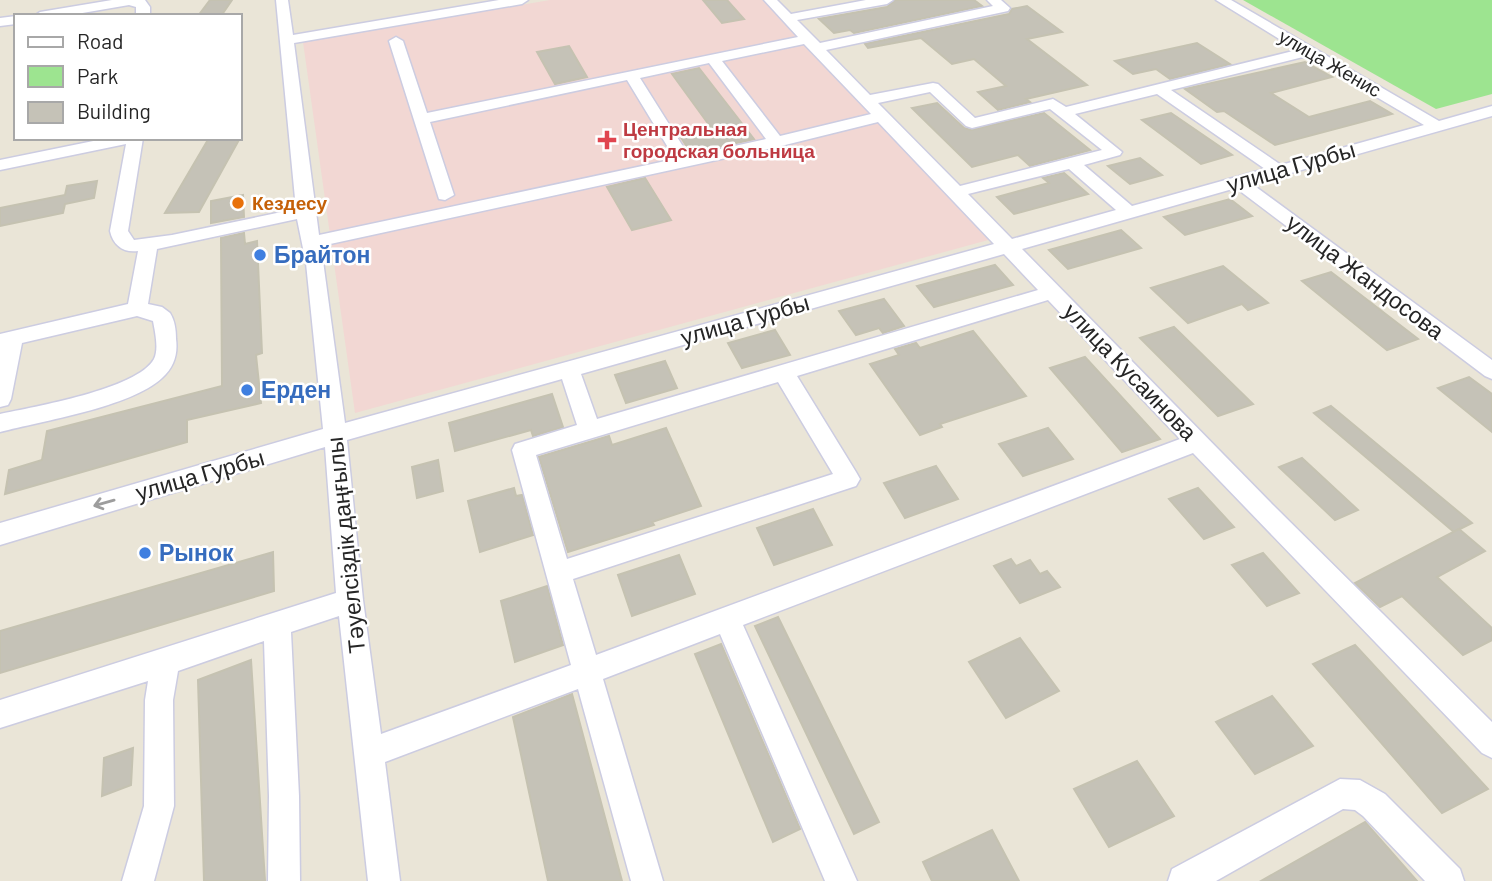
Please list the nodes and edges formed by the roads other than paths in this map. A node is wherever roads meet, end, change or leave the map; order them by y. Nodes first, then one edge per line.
1 (282, 0) edge
2 (770, 0) edge
3 (887, 0) edge
4 (993, 0) edge
5 (1222, 0) edge
6 (130, 1) edge
7 (515, 1) edge
8 (95, 3) edge
9 (840, 4) edge
10 (48, 14) edge
11 (143, 14) edge
12 (788, 18) junction
13 (287, 40) junction
14 (396, 41) dead end
15 (812, 44) junction
16 (1308, 51) junction
17 (713, 60) junction
18 (631, 75) junction
19 (1159, 89) junction
20 (868, 100) junction
21 (1492, 111) edge
22 (1063, 112) junction
23 (883, 116) junction
24 (421, 120) junction
25 (1437, 126) junction
26 (124, 140) edge
27 (134, 140) edge
28 (777, 142) junction
29 (685, 162) junction
30 (1072, 163) junction
31 (0, 164) edge
32 (1278, 170) junction
33 (1238, 182) junction
34 (957, 192) junction
35 (445, 195) dead end
36 (305, 212) junction
37 (1129, 212) junction
38 (311, 242) junction
39 (1008, 245) junction
40 (148, 246) junction
41 (1053, 292) junction
42 (137, 309) junction
43 (6, 340) edge
44 (569, 370) junction
45 (1492, 371) edge
46 (783, 372) junction
47 (0, 399) edge
48 (0, 423) edge
49 (590, 430) junction
50 (334, 435) junction
51 (1197, 442) junction
52 (0, 534) edge
53 (558, 573) junction
54 (350, 600) junction
55 (727, 619) junction
56 (278, 624) junction
57 (166, 662) junction
58 (587, 673) junction
59 (0, 714) edge
60 (1492, 743) edge
61 (368, 753) junction
62 (138, 881) edge
63 (284, 881) edge
64 (384, 881) edge
65 (648, 881) edge
66 (841, 881) edge
67 (1184, 881) edge
68 (1448, 881) edge

1 - 13 street, Тәуелсіздік даңғылы
2 - 12 street, улица Кусаинова
3 - 9 street
4 - 15 street
5 - 16 street, улица Женис
6 - 8 street
6 - 11 street
7 - 13 street
8 - 10 street
9 - 12 street
12 - 15 street, улица Кусаинова
13 - 36 street, Тәуелсіздік даңғылы
14 - 24 street
15 - 17 street
15 - 20 street, улица Кусаинова
16 - 19 street
16 - 25 street, улица Женис
17 - 18 street
17 - 28 street
18 - 24 street
18 - 29 street
19 - 22 street
19 - 32 street
20 - 22 street
20 - 23 street, улица Кусаинова
21 - 25 street, улица Гурбы
22 - 30 street
23 - 28 street
23 - 34 street, улица Кусаинова
24 - 35 street
25 - 32 street, улица Гурбы
26 - 31 street
27 - 40 street
28 - 29 street
29 - 38 street
30 - 34 street
30 - 37 street
32 - 33 street, улица Гурбы
33 - 37 street, улица Гурбы
33 - 45 street, улица Жандосова
34 - 39 street, улица Кусаинова
36 - 38 street, Тәуелсіздік даңғылы
36 - 40 street
37 - 39 street, улица Гурбы
38 - 50 street, Тәуелсіздік даңғылы
39 - 41 street, улица Кусаинова
39 - 44 street, улица Гурбы
40 - 42 street
41 - 46 street
41 - 51 street, улица Кусаинова
42 - 43 street
42 - 48 street
43 - 47 street
44 - 49 street
44 - 50 street, улица Гурбы
46 - 49 street
46 - 53 street
49 - 53 street
50 -> 52 street, улица Гурбы
50 - 54 street, Тәуелсіздік даңғылы
51 - 55 street
51 - 60 street, улица Кусаинова
53 - 58 street
54 - 56 street
54 - 61 street, Тәуелсіздік даңғылы
55 - 58 street
55 - 66 street
56 - 57 street
56 - 63 street
57 - 59 street
57 - 62 street
58 - 61 street
58 - 65 street
61 - 64 street, Тәуелсіздік даңғылы
67 - 68 street

